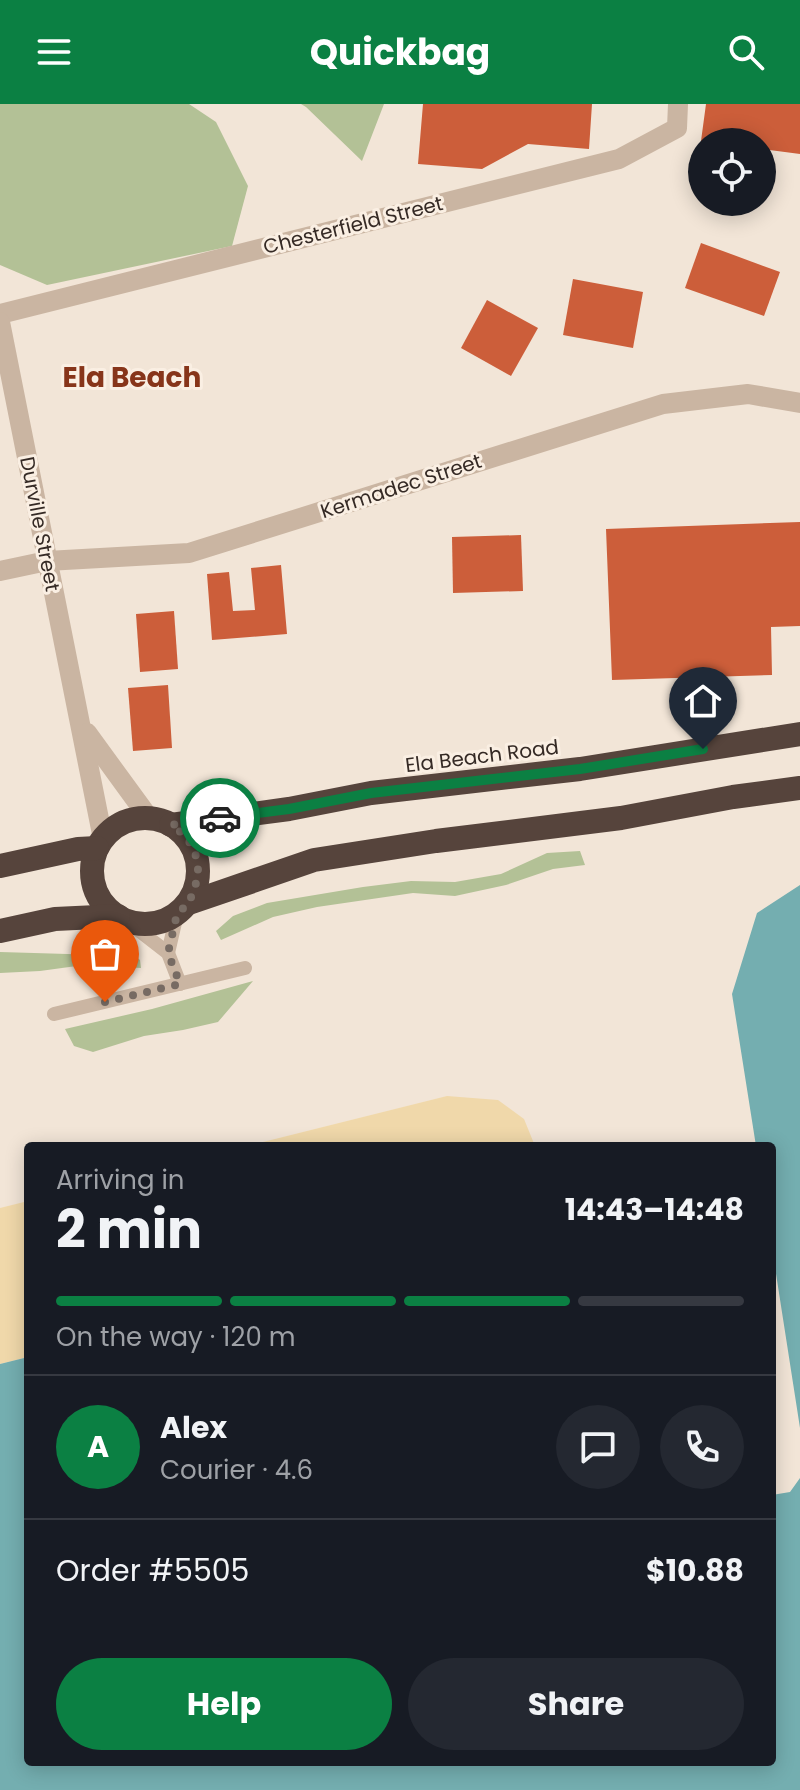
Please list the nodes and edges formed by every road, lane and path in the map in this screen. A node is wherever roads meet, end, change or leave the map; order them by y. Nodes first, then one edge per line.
1 (678, 104) edge
2 (0, 314) edge
3 (0, 322) edge
4 (800, 403) edge
5 (47, 561) junction
6 (0, 571) edge
7 (82, 726) junction
8 (800, 734) edge
9 (800, 788) edge
10 (160, 822) junction
11 (100, 844) junction
12 (0, 866) edge
13 (183, 908) junction
14 (123, 919) junction
15 (0, 931) edge
16 (168, 953) junction
17 (245, 968) dead end
18 (180, 984) junction
19 (54, 1014) dead end

1 - 2 street, Chesterfield Street
3 - 5 street, Durville Street
4 - 5 street, Kermadec Street
5 - 6 street, Kermadec Street
5 - 7 street, Durville Street
7 - 10 street
7 - 11 street, Durville Street
8 - 10 highway, Ela Beach Road
9 - 13 highway
10 - 11 highway
10 - 13 highway
11 - 12 highway
11 - 14 highway
13 - 14 highway
13 - 16 lane
14 - 15 highway
14 - 16 lane
16 - 18 lane
17 - 18 lane
18 - 19 lane

